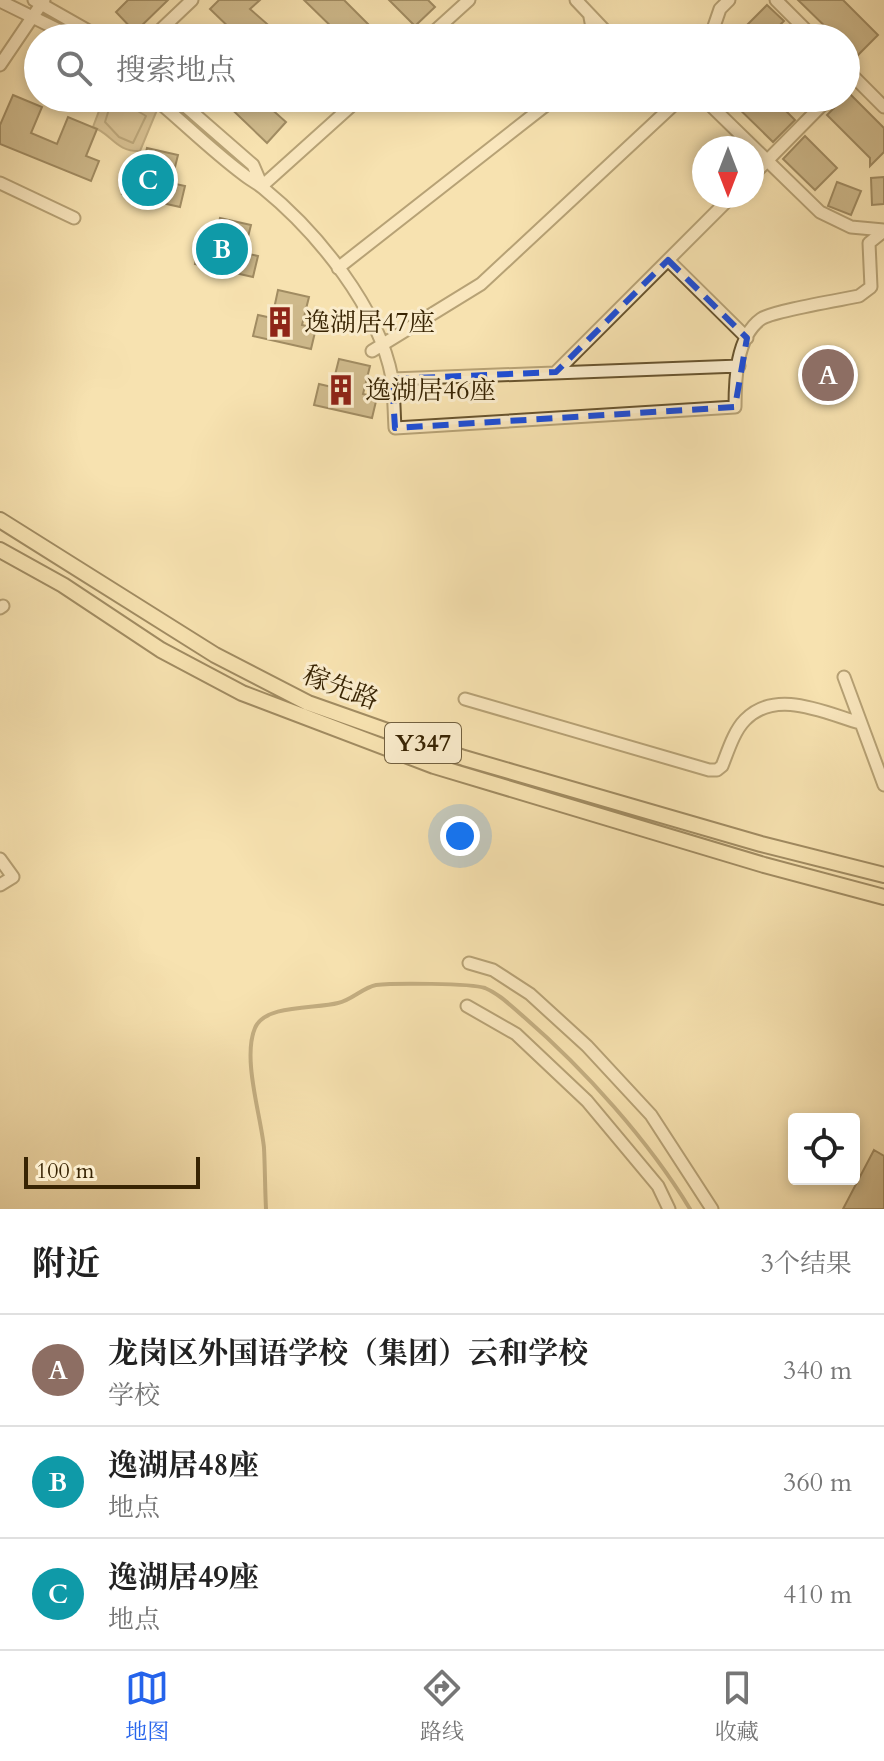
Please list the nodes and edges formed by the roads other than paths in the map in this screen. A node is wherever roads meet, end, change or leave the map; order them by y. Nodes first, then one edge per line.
1 (192, 0) edge
2 (469, 0) edge
3 (576, 0) edge
4 (729, 0) edge
5 (776, 0) edge
6 (0, 1) edge
7 (40, 1) edge
8 (588, 13) junction
9 (33, 15) junction
10 (27, 24) edge
11 (49, 24) edge
12 (78, 24) edge
13 (167, 24) edge
14 (442, 24) edge
15 (591, 24) edge
16 (599, 24) edge
17 (715, 24) edge
18 (800, 24) edge
19 (24, 29) edge
20 (0, 65) edge
21 (860, 86) edge
22 (884, 107) edge
23 (170, 112) edge
24 (192, 112) edge
25 (344, 112) edge
26 (537, 112) edge
27 (661, 112) edge
28 (717, 112) edge
29 (815, 112) edge
30 (767, 161) junction
31 (764, 164) edge
32 (0, 183) edge
33 (262, 186) junction
34 (720, 208) edge
35 (74, 218) dead end
36 (884, 230) edge
37 (668, 260) junction
38 (338, 268) junction
39 (747, 338) junction
40 (377, 348) junction
41 (739, 366) junction
42 (556, 372) junction
43 (392, 379) junction
44 (0, 520) edge
45 (0, 550) edge
46 (844, 677) dead end
47 (465, 699) dead end
48 (860, 723) junction
49 (884, 785) edge
50 (0, 859) edge
51 (884, 875) edge
52 (0, 885) edge
53 (884, 897) edge
54 (469, 963) dead end
55 (467, 1006) dead end
56 (669, 1209) edge
57 (712, 1209) edge

1 - 13 street
2 - 14 street
3 - 8 street
4 - 17 street
5 - 18 street
6 - 9 street
7 - 9 street
7 - 12 street
8 - 15 street
8 - 16 street
9 - 10 street
9 - 11 street
19 - 20 street
21 - 22 street
23 - 33 street
24 - 33 street
25 - 33 street
26 - 38 street
27 - 40 street
28 - 30 street
29 - 30 street
30 - 31 street
30 - 36 street
32 - 35 street
33 - 38 street
34 - 37 street
36 - 39 street
37 - 39 street
37 - 42 street
38 - 40 street
39 - 41 street
40 - 43 street
41 - 42 street
41 - 43 street
42 - 43 street
44 - 51 main road, 稼先路 / Y347
45 - 53 main road, 稼先路 / Y347
46 - 48 street
47 - 48 street
48 - 49 street
50 - 52 street
54 - 57 street
55 - 56 street

